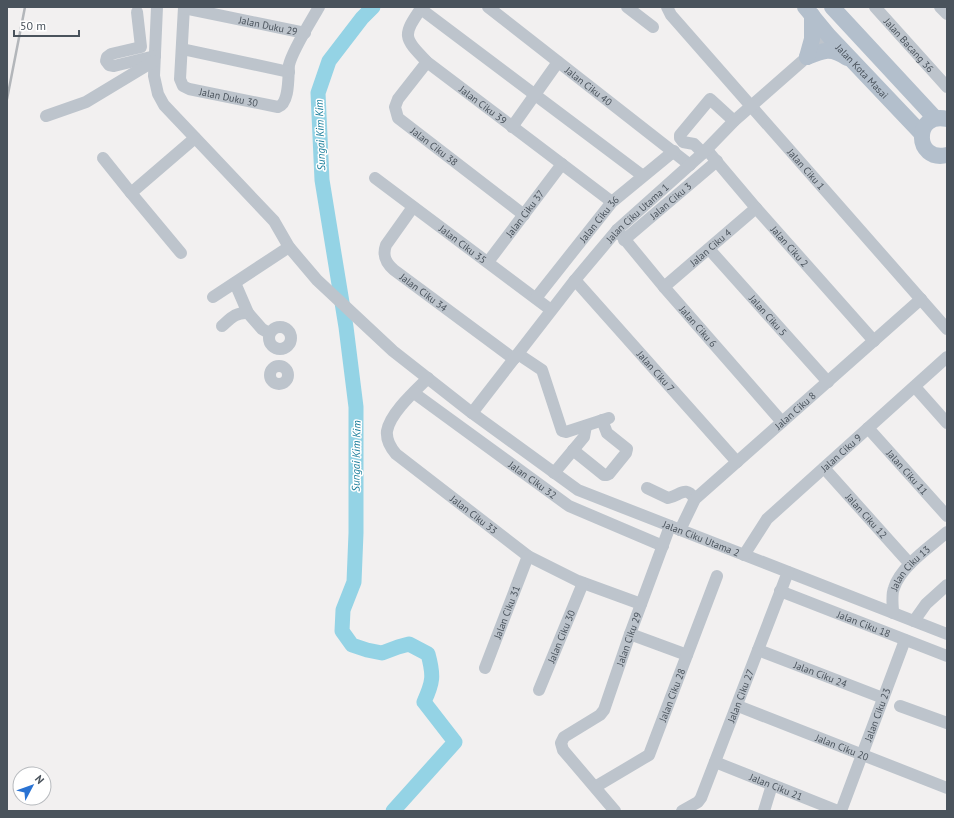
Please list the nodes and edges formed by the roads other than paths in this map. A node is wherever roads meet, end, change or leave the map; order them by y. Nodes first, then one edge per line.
1 (157, 7) edge
2 (319, 7) edge
3 (488, 7) edge
4 (627, 7) edge
5 (667, 7) edge
6 (832, 7) edge
7 (940, 7) edge
8 (184, 8) edge
9 (422, 8) edge
10 (876, 8) edge
11 (808, 11) edge
12 (137, 12) dead end
13 (947, 14) edge
14 (653, 27) dead end
15 (305, 33) junction
16 (829, 36) junction
17 (141, 46) junction
18 (182, 49) junction
19 (808, 57) junction
20 (155, 58) junction
21 (142, 59) junction
22 (427, 62) junction
23 (558, 62) junction
24 (856, 65) junction
25 (289, 72) junction
26 (945, 85) edge
27 (535, 95) junction
28 (751, 107) junction
29 (46, 116) dead end
30 (941, 118) edge
31 (734, 121) junction
32 (512, 127) junction
33 (922, 134) junction
34 (195, 138) junction
35 (674, 151) junction
36 (705, 151) junction
37 (945, 157) edge
38 (104, 158) dead end
39 (716, 161) junction
40 (562, 164) junction
41 (690, 165) junction
42 (643, 176) junction
43 (375, 178) dead end
44 (131, 193) junction
45 (612, 202) junction
46 (413, 207) junction
47 (756, 208) junction
48 (524, 215) junction
49 (617, 230) junction
50 (624, 240) junction
51 (289, 247) junction
52 (709, 249) junction
53 (182, 253) dead end
54 (488, 262) junction
55 (575, 280) junction
56 (235, 283) junction
57 (664, 287) junction
58 (213, 297) dead end
59 (536, 298) junction
60 (921, 299) junction
61 (551, 310) junction
62 (248, 313) junction
63 (222, 326) dead end
64 (947, 329) edge
65 (269, 333) junction
66 (874, 341) junction
67 (281, 350) junction
68 (516, 356) junction
69 (947, 357) edge
70 (282, 367) dead end
71 (428, 378) junction
72 (828, 382) junction
73 (915, 387) junction
74 (414, 393) junction
75 (472, 413) junction
76 (782, 422) junction
77 (947, 422) edge
78 (586, 426) junction
79 (868, 428) junction
80 (573, 450) junction
81 (737, 462) junction
82 (824, 468) junction
83 (554, 473) junction
84 (647, 488) dead end
85 (695, 499) junction
86 (947, 516) edge
87 (675, 528) junction
88 (947, 532) edge
89 (663, 546) junction
90 (528, 556) junction
91 (744, 556) junction
92 (910, 564) junction
93 (788, 572) junction
94 (717, 576) dead end
95 (583, 583) junction
96 (947, 585) edge
97 (780, 591) junction
98 (641, 604) junction
99 (893, 613) junction
100 (914, 621) junction
101 (630, 634) junction
102 (947, 634) edge
103 (905, 640) junction
104 (758, 650) junction
105 (687, 655) junction
106 (947, 656) edge
107 (485, 668) dead end
108 (539, 690) dead end
109 (883, 698) junction
110 (738, 706) junction
111 (900, 706) dead end
112 (947, 723) edge
113 (862, 754) junction
114 (715, 762) junction
115 (772, 785) junction
116 (595, 787) junction
117 (947, 788) edge
118 (615, 811) edge
119 (682, 811) edge
120 (764, 811) edge
121 (839, 811) edge

1 - 20 street, Jalan Ciku Utama 2
2 - 15 street
3 - 23 street, Jalan Ciku 40
4 - 14 street
5 - 28 street, Jalan Ciku 1
6 - 30 main road, Jalan Kota Masai
7 - 13 street
8 - 15 street, Jalan Duku 29
8 - 18 street
9 - 22 street, Jalan Ciku 39
9 - 27 street
10 - 26 street, Jalan Bacang 36
11 - 16 main road, Jalan Kota Masai
11 - 19 main road
12 - 17 street
15 - 25 street
16 - 19 street, Jalan Ciku Utama 1
16 - 24 main road, Jalan Kota Masai
17 - 21 street
17 - 21 street
18 - 25 street
18 - 25 street, Jalan Duku 30
19 - 24 main road
19 - 28 street, Jalan Ciku Utama 1
20 - 21 street
20 - 29 street
20 - 34 street, Jalan Ciku Utama 2
22 - 32 street, Jalan Ciku 39
22 - 48 street, Jalan Ciku 38
23 - 27 street
23 - 35 street, Jalan Ciku 40
24 - 33 main road, Jalan Kota Masai
27 - 32 street
27 - 42 street
28 - 31 street, Jalan Ciku Utama 1
28 - 60 street, Jalan Ciku 1
30 - 33 main road
31 - 36 street, Jalan Ciku Utama 1
31 - 36 street
32 - 40 street, Jalan Ciku 39
33 - 37 main road
34 - 44 street
34 - 51 street, Jalan Ciku Utama 2
35 - 41 street, Jalan Ciku 40
35 - 42 street, Jalan Ciku 36
36 - 39 street, Jalan Ciku 2
36 - 41 street, Jalan Ciku Utama 1
38 - 44 street
39 - 47 street, Jalan Ciku 2
39 - 50 street, Jalan Ciku 3
40 - 45 street, Jalan Ciku 39
40 - 48 street, Jalan Ciku 37
41 - 49 street, Jalan Ciku Utama 1
42 - 45 street, Jalan Ciku 36
43 - 46 street, Jalan Ciku 35
44 - 53 street
45 - 59 street, Jalan Ciku 36
46 - 54 street, Jalan Ciku 35
46 - 68 street, Jalan Ciku 34
47 - 52 street, Jalan Ciku 4
47 - 66 street, Jalan Ciku 2
48 - 54 street, Jalan Ciku 37
49 - 50 street, Jalan Ciku 6
49 - 55 street, Jalan Ciku Utama 1
50 - 57 street, Jalan Ciku 6
51 - 56 street
51 - 71 street, Jalan Ciku Utama 2
52 - 57 street, Jalan Ciku 4
52 - 72 street, Jalan Ciku 5
54 - 59 street, Jalan Ciku 35
55 - 61 street, Jalan Ciku Utama 1
55 - 81 street, Jalan Ciku 7
56 - 58 street
56 - 62 street
57 - 76 street, Jalan Ciku 6
59 - 61 street, Jalan Ciku 35
60 - 64 street, Jalan Ciku 1
60 - 66 street, Jalan Ciku 8
61 - 68 street, Jalan Ciku Utama 1
62 - 63 street
62 - 65 street
65 - 67 street
65 - 67 street
66 - 72 street, Jalan Ciku 8
67 - 70 street
68 - 75 street, Jalan Ciku Utama 1
68 - 78 street, Jalan Ciku 34
69 - 73 street, Jalan Ciku 9
71 - 74 street, Jalan Ciku 33
71 - 75 street, Jalan Ciku Utama 2
72 - 76 street, Jalan Ciku 8
73 - 77 street
73 - 79 street, Jalan Ciku 9
74 - 89 street, Jalan Ciku 32
74 - 90 street, Jalan Ciku 33
75 - 83 street, Jalan Ciku Utama 2
76 - 81 street, Jalan Ciku 8
78 - 80 street
78 - 80 street
79 - 82 street, Jalan Ciku 9
79 - 86 street, Jalan Ciku 11
80 - 83 street
81 - 85 street, Jalan Ciku 8
82 - 91 street, Jalan Ciku 9
82 - 92 street, Jalan Ciku 12
83 - 87 street, Jalan Ciku Utama 2
84 - 85 street
85 - 87 street, Jalan Ciku 8
87 - 89 street, Jalan Ciku 29
87 - 91 street, Jalan Ciku Utama 2
88 - 92 street, Jalan Ciku 13
89 - 98 street, Jalan Ciku 29
90 - 95 street, Jalan Ciku 33
90 - 107 street, Jalan Ciku 31
91 - 93 street, Jalan Ciku Utama 2
92 - 99 street, Jalan Ciku 13
93 - 97 street, Jalan Ciku 27
93 - 99 street, Jalan Ciku Utama 2
94 - 105 street, Jalan Ciku 28
95 - 98 street, Jalan Ciku 33
95 - 108 street, Jalan Ciku 30
96 - 100 street
97 - 103 street, Jalan Ciku 18
97 - 104 street, Jalan Ciku 27
98 - 101 street, Jalan Ciku 29
99 - 100 street, Jalan Ciku Utama 2
100 - 102 street, Jalan Ciku Utama 2
101 - 105 street
101 - 116 street, Jalan Ciku 29
103 - 106 street, Jalan Ciku 18
103 - 109 street, Jalan Ciku 23
104 - 109 street, Jalan Ciku 24
104 - 110 street, Jalan Ciku 27
105 - 116 street, Jalan Ciku 28
109 - 113 street, Jalan Ciku 23
110 - 113 street, Jalan Ciku 20
110 - 114 street, Jalan Ciku 27
111 - 112 street
113 - 117 street, Jalan Ciku 20
113 - 121 street, Jalan Ciku 23
114 - 115 street, Jalan Ciku 21
114 - 119 street, Jalan Ciku 27
115 - 120 street
115 - 121 street, Jalan Ciku 21
116 - 118 street

